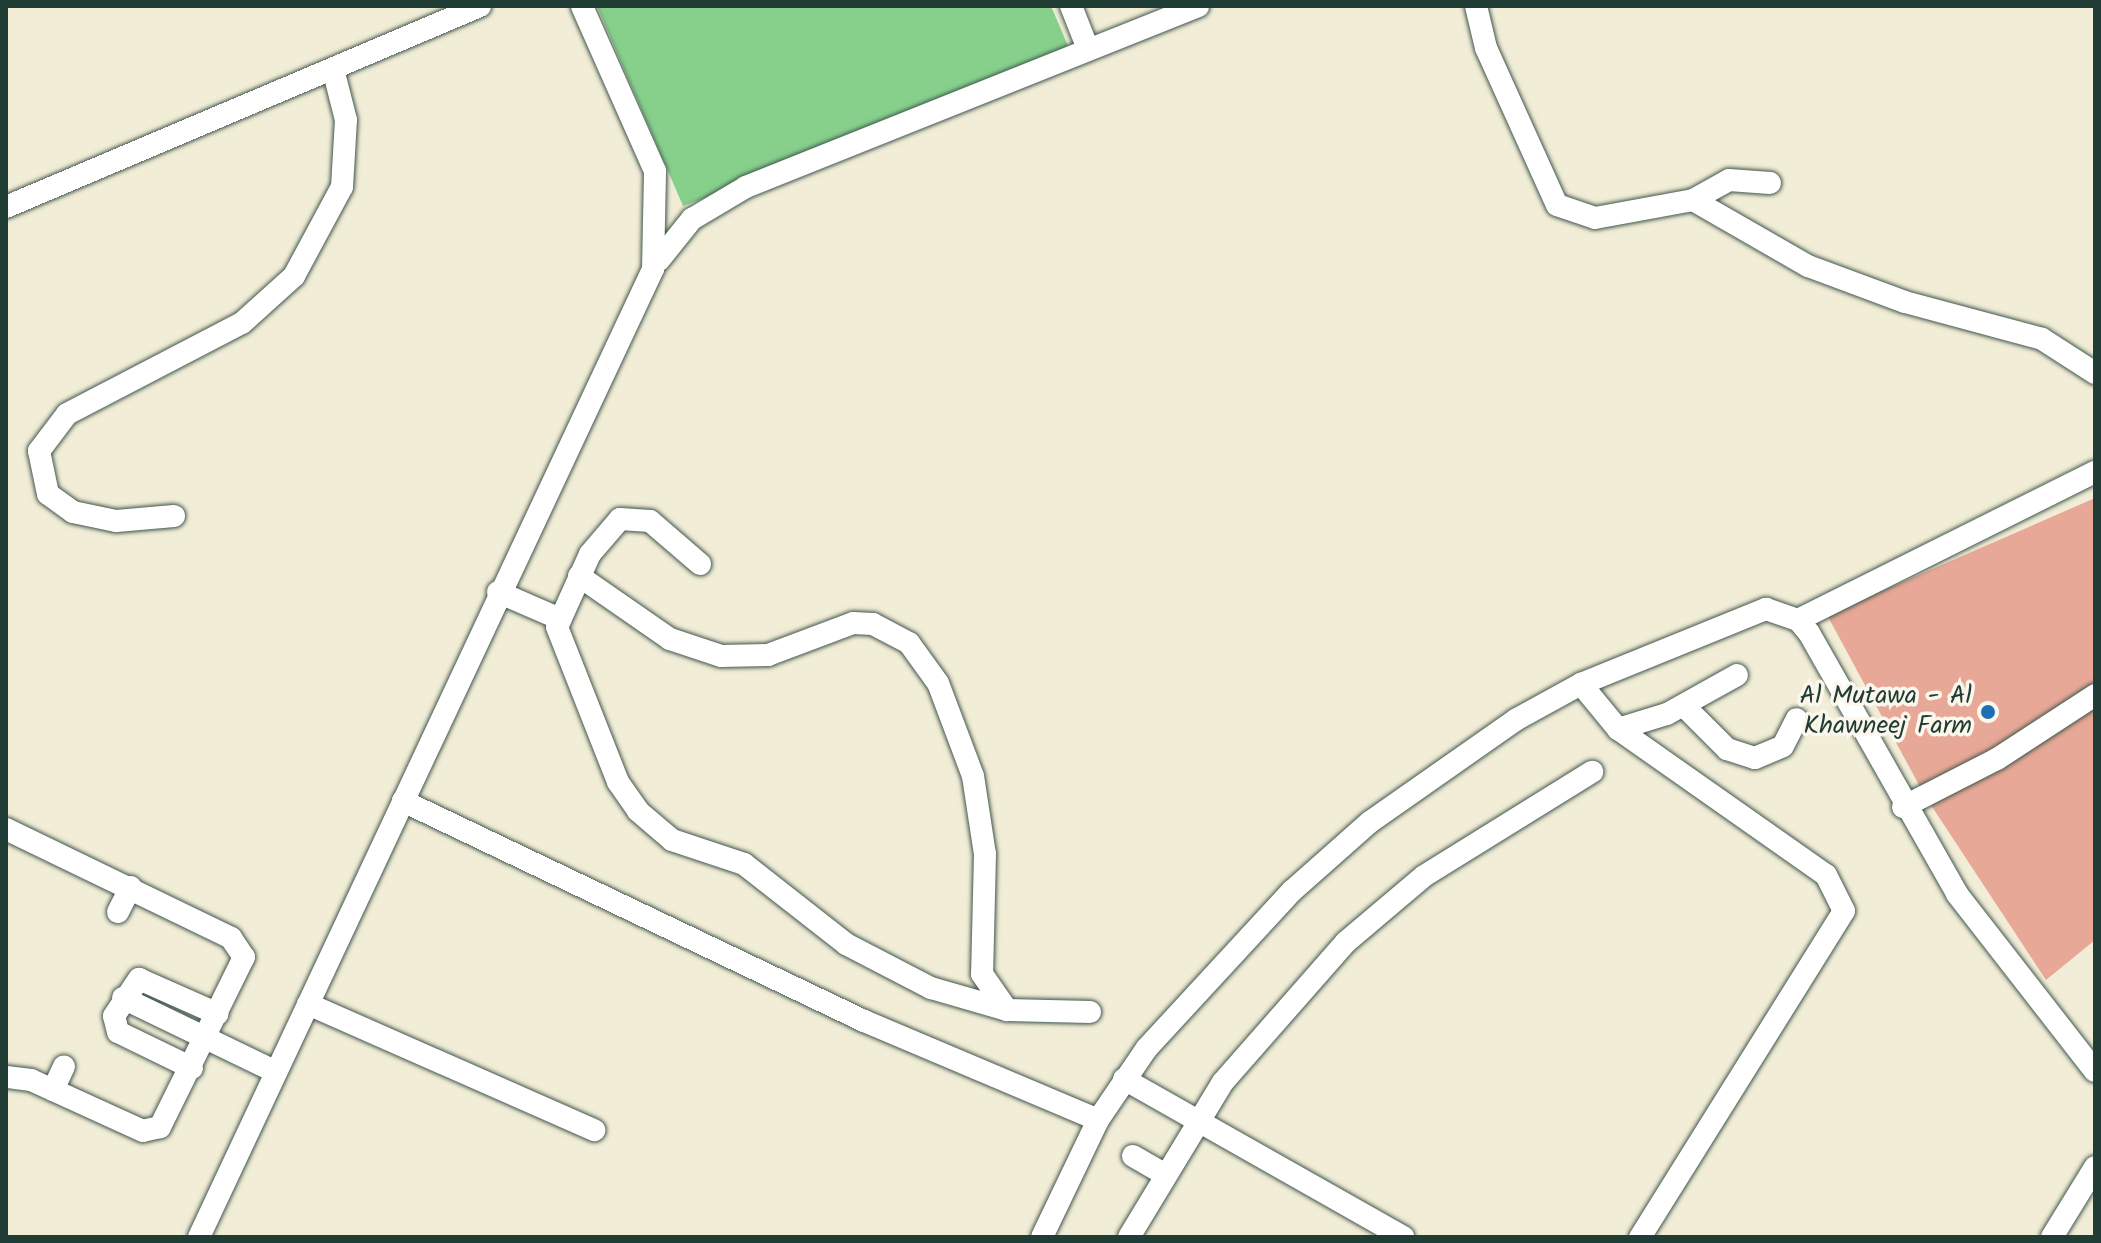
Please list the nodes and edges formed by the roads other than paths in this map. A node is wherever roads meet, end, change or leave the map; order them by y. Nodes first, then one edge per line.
1 (480, 6) edge
2 (582, 6) edge
3 (1071, 6) edge
4 (1198, 6) edge
5 (1476, 6) edge
6 (1174, 10) edge
7 (1088, 49) junction
8 (333, 69) junction
9 (1770, 183) dead end
10 (1693, 200) junction
11 (6, 207) edge
12 (653, 269) junction
13 (2095, 373) edge
14 (2095, 472) edge
15 (174, 516) dead end
16 (700, 564) dead end
17 (579, 576) junction
18 (498, 592) junction
19 (560, 619) junction
20 (1798, 620) junction
21 (1737, 675) dead end
22 (1581, 684) junction
23 (2095, 695) edge
24 (1684, 706) junction
25 (1797, 719) dead end
26 (1618, 729) junction
27 (1592, 772) dead end
28 (403, 801) junction
29 (1903, 807) junction
30 (6, 829) edge
31 (131, 887) junction
32 (118, 912) dead end
33 (982, 974) junction
34 (953, 997) junction
35 (123, 998) junction
36 (308, 1004) junction
37 (1007, 1010) junction
38 (1090, 1012) dead end
39 (218, 1014) junction
40 (206, 1039) junction
41 (64, 1066) dead end
42 (192, 1068) junction
43 (2095, 1071) edge
44 (276, 1072) junction
45 (6, 1077) edge
46 (1124, 1079) junction
47 (53, 1090) junction
48 (1098, 1120) junction
49 (1193, 1123) junction
50 (594, 1130) dead end
51 (1133, 1156) dead end
52 (2095, 1167) edge
53 (1163, 1173) junction
54 (199, 1237) edge
55 (1042, 1237) edge
56 (1129, 1237) edge
57 (1403, 1237) edge
58 (1640, 1237) edge
59 (2052, 1237) edge

1 - 8 street
2 - 12 street
3 - 7 street
4 - 6 street
5 - 10 street
6 - 7 street
7 - 12 street
8 - 11 street
8 - 15 street
9 - 10 street
10 - 13 street
12 - 18 street
14 - 20 street
16 - 17 street
17 - 19 street
17 - 33 street
18 - 19 street
18 - 28 street
19 - 34 street
20 - 22 street
20 - 29 street
21 - 24 street
22 - 26 street
22 - 46 street
23 - 29 street
24 - 25 street
24 - 26 street
26 - 58 street
27 - 49 street
28 - 36 street
28 - 48 street
29 - 43 street
30 - 31 street
31 - 32 street
31 - 39 street
33 - 34 street
33 - 37 street
34 - 37 street
35 - 39 street
35 - 40 street
35 - 42 street
36 - 44 street
36 - 50 street
37 - 38 street
39 - 40 street
40 - 42 street
40 - 44 street
41 - 47 street
42 - 47 street
44 - 54 street
45 - 47 street
46 - 48 street
46 - 49 street
48 - 55 street
49 - 53 street
49 - 57 street
51 - 53 street
52 - 59 street
53 - 56 street

